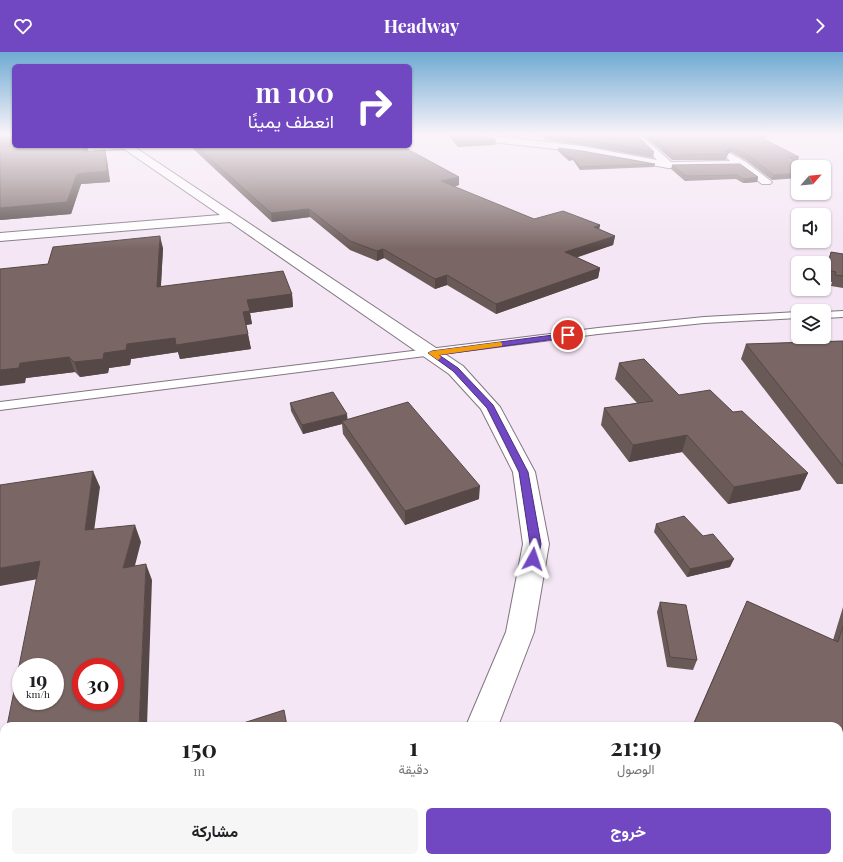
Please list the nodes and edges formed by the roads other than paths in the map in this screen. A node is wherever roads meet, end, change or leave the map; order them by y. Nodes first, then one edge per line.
1 (166, 173) edge
2 (754, 173) edge
3 (766, 182) dead end
4 (234, 218) junction
5 (0, 237) edge
6 (843, 314) edge
7 (831, 315) edge
8 (791, 316) edge
9 (432, 353) junction
10 (0, 406) edge
11 (484, 722) edge

1 - 4 street
2 - 3 street
4 - 5 street
4 - 9 street
6 - 7 lane
8 - 9 lane
9 - 10 lane
9 - 11 street

